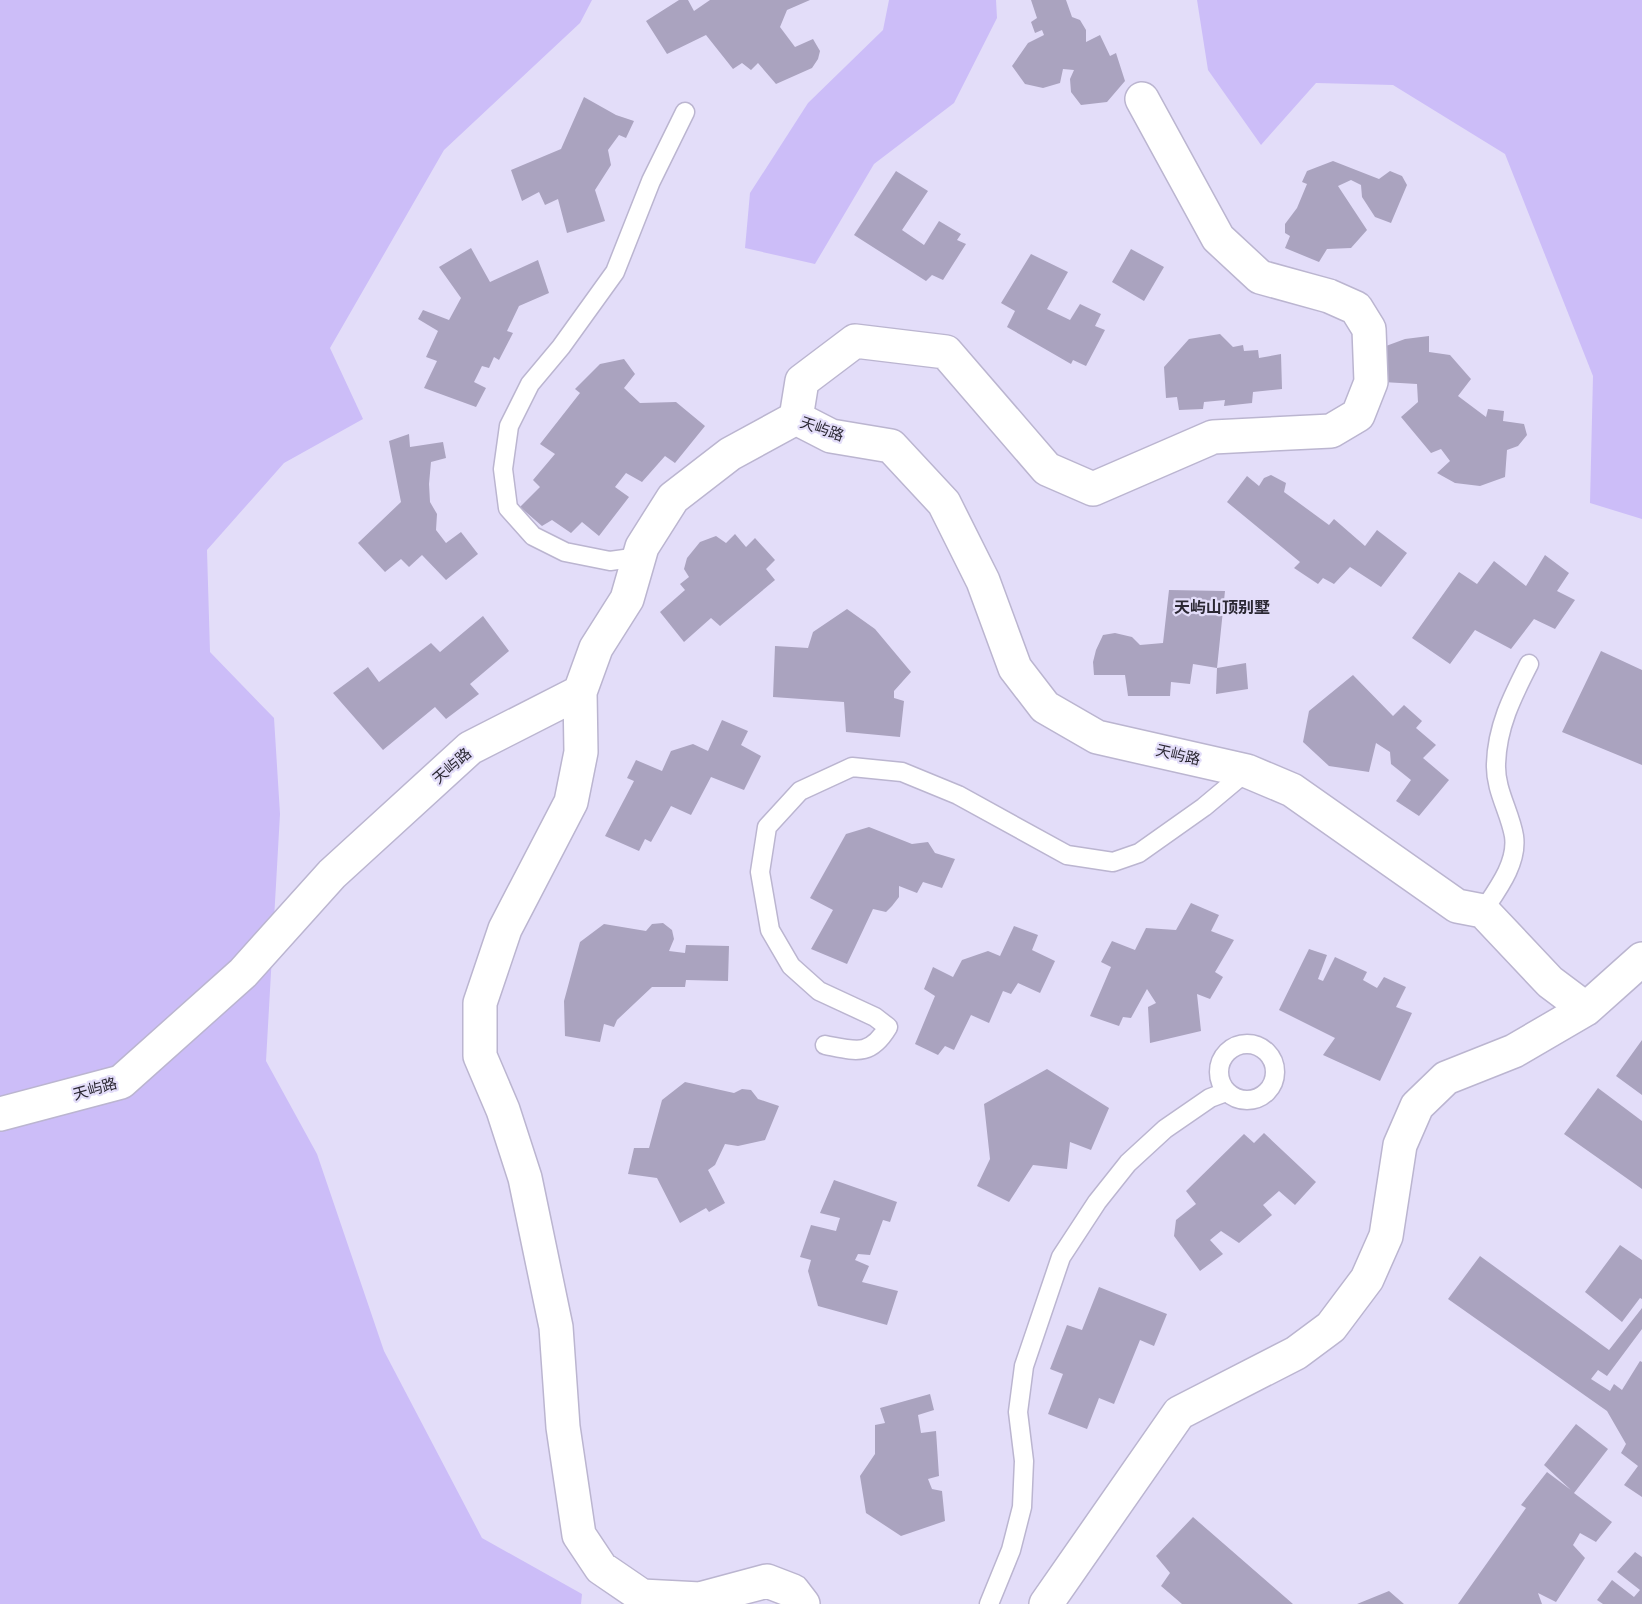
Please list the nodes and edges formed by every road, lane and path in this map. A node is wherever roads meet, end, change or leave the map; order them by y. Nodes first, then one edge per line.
1 (1142, 99) dead end
2 (685, 112) dead end
3 (796, 418) junction
4 (639, 557) junction
5 (1529, 664) dead end
6 (580, 692) junction
7 (1247, 771) junction
8 (1483, 911) junction
9 (1642, 959) edge
10 (1586, 1009) junction
11 (825, 1045) dead end
12 (1226, 1092) dead end
13 (0, 1114) edge
14 (803, 1604) edge
15 (989, 1604) edge
16 (1046, 1604) edge

1 - 3 street
2 - 4 lane
3 - 4 street, 天屿路
3 - 7 street, 天屿路
4 - 6 street, 天屿路
5 - 8 lane
6 - 13 street, 天屿路
6 - 14 street
7 - 8 street, 天屿路
7 - 11 lane
8 - 10 street
9 - 10 street
10 - 16 street
12 - 15 lane

